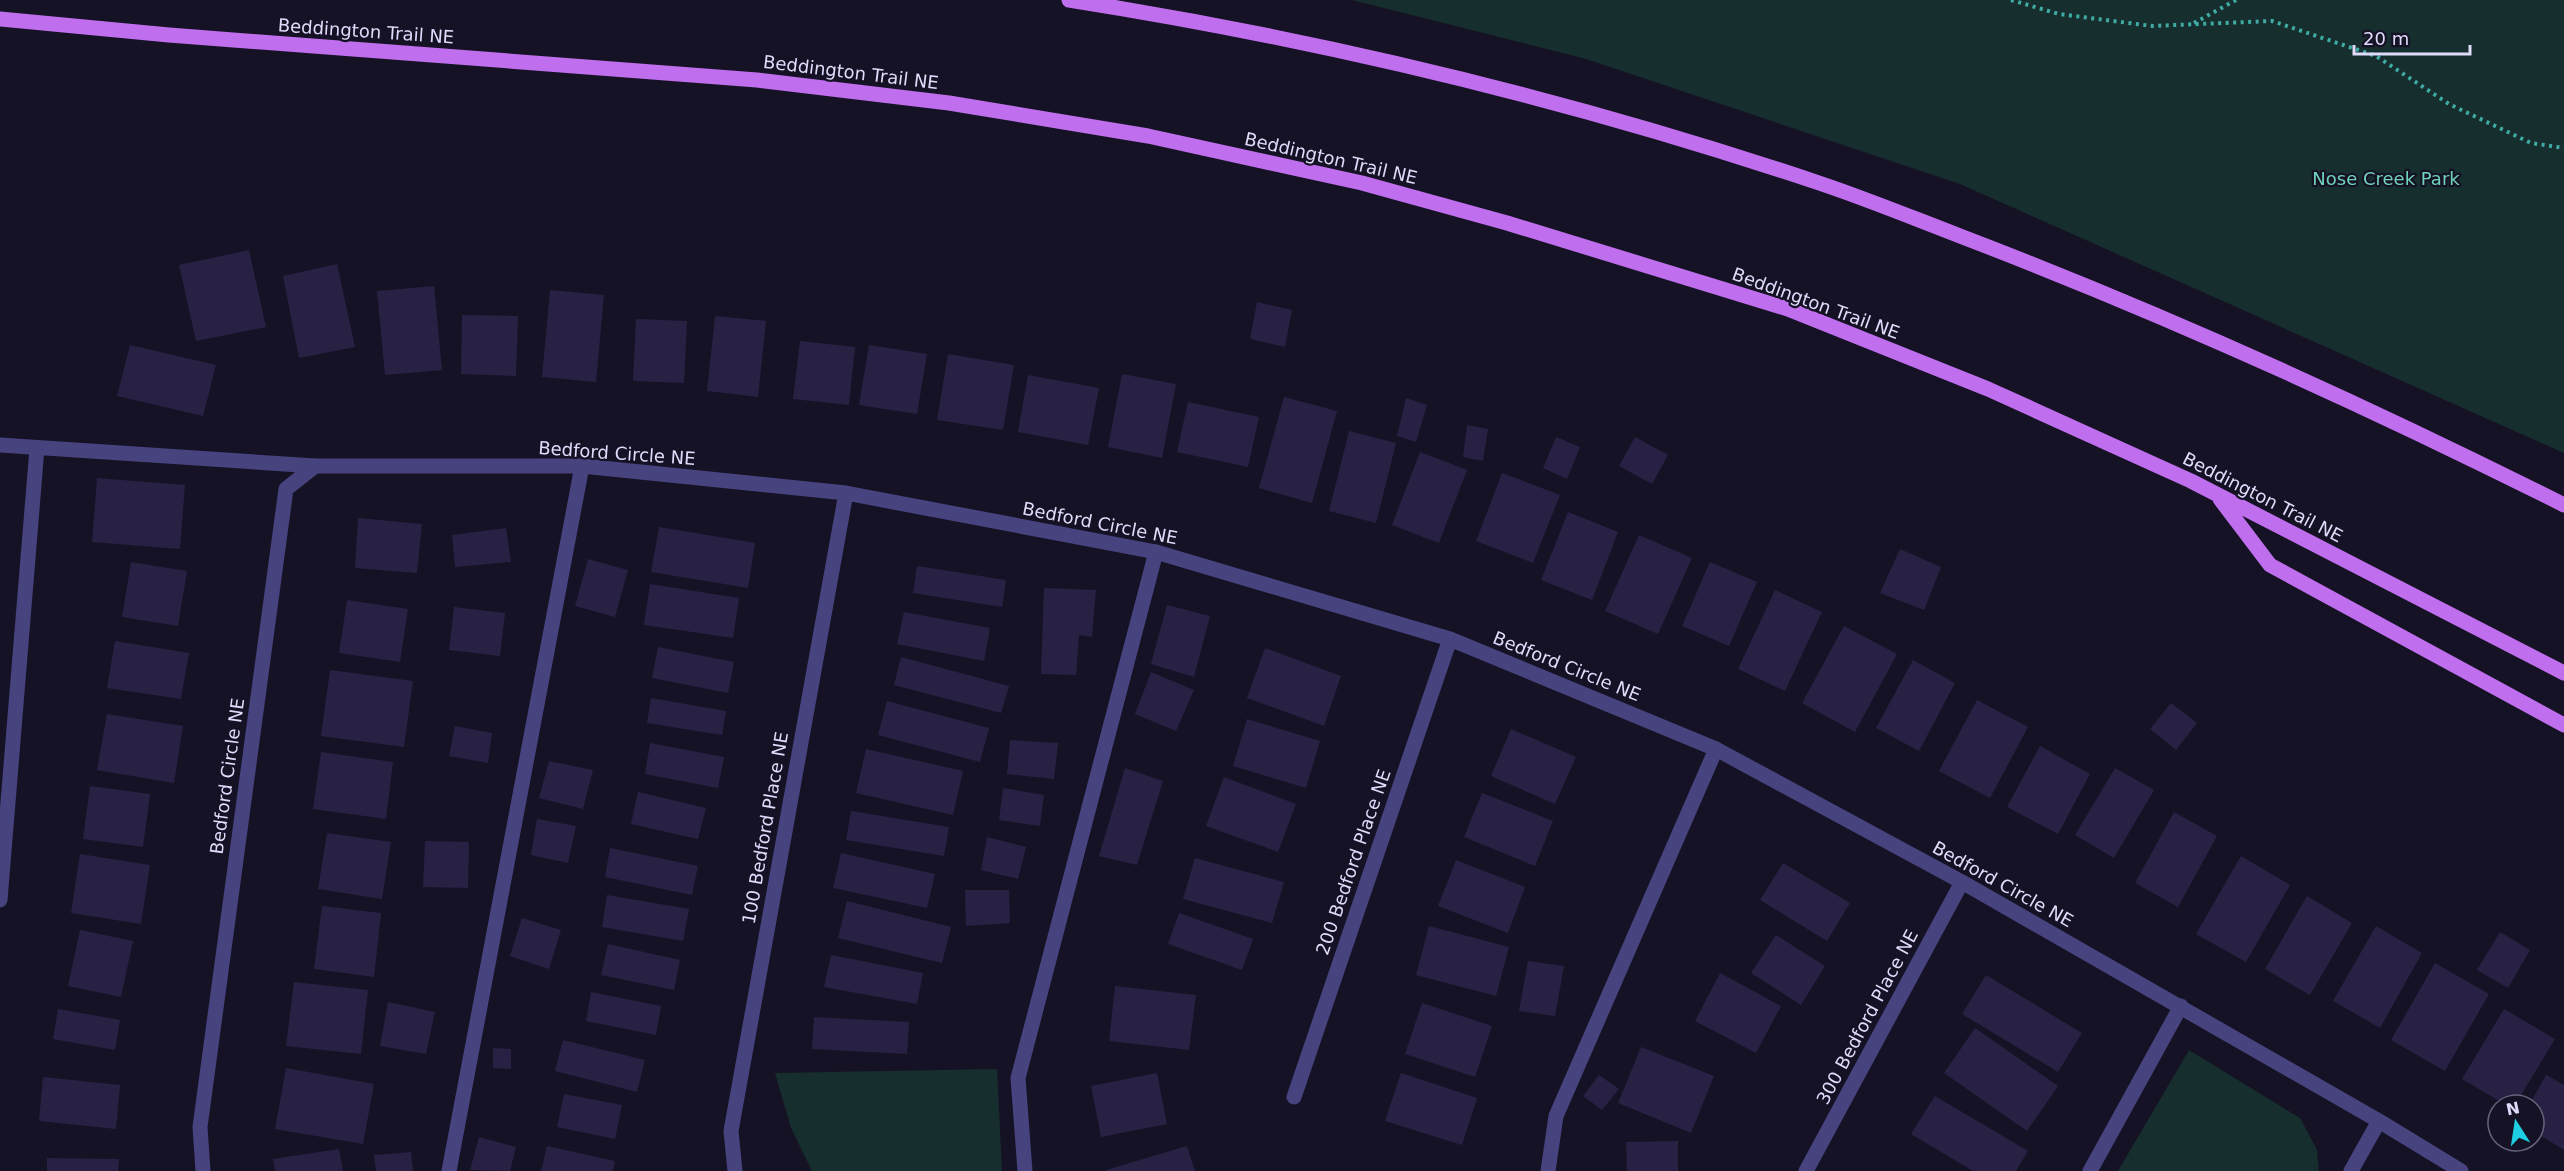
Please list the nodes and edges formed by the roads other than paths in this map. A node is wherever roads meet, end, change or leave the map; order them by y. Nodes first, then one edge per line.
1 (1069, 0) edge
2 (0, 19) edge
3 (0, 446) edge
4 (37, 448) junction
5 (315, 466) junction
6 (582, 466) junction
7 (846, 493) junction
8 (2216, 494) junction
9 (2564, 505) edge
10 (1156, 552) junction
11 (1450, 639) junction
12 (2564, 673) edge
13 (2564, 725) edge
14 (1716, 749) junction
15 (1962, 882) junction
16 (0, 900) edge
17 (2181, 1006) junction
18 (1294, 1097) dead end
19 (2379, 1121) junction
20 (203, 1171) edge
21 (449, 1171) edge
22 (735, 1171) edge
23 (1025, 1171) edge
24 (1548, 1171) edge
25 (1806, 1171) edge
26 (2090, 1171) edge
27 (2351, 1171) edge
28 (2462, 1171) edge

1 - 9 main road
2 - 8 main road, Beddington Trail NE
3 - 4 street
4 - 5 street
4 - 16 street
5 - 6 street, Bedford Circle NE
5 - 20 street, Bedford Circle NE
6 - 7 street, Bedford Circle NE
6 - 21 street
7 - 10 street, Bedford Circle NE
7 - 22 street, 100 Bedford Place NE
8 - 12 main road, Beddington Trail NE
8 - 13 main road
10 - 11 street, Bedford Circle NE
10 - 23 street
11 - 14 street, Bedford Circle NE
11 - 18 street, 200 Bedford Place NE
14 - 15 street, Bedford Circle NE
14 - 24 street
15 - 17 street, Bedford Circle NE
15 - 25 street, 300 Bedford Place NE
17 - 19 street, Bedford Circle NE
17 - 26 street
19 - 27 street
19 - 28 street, Bedford Circle NE

